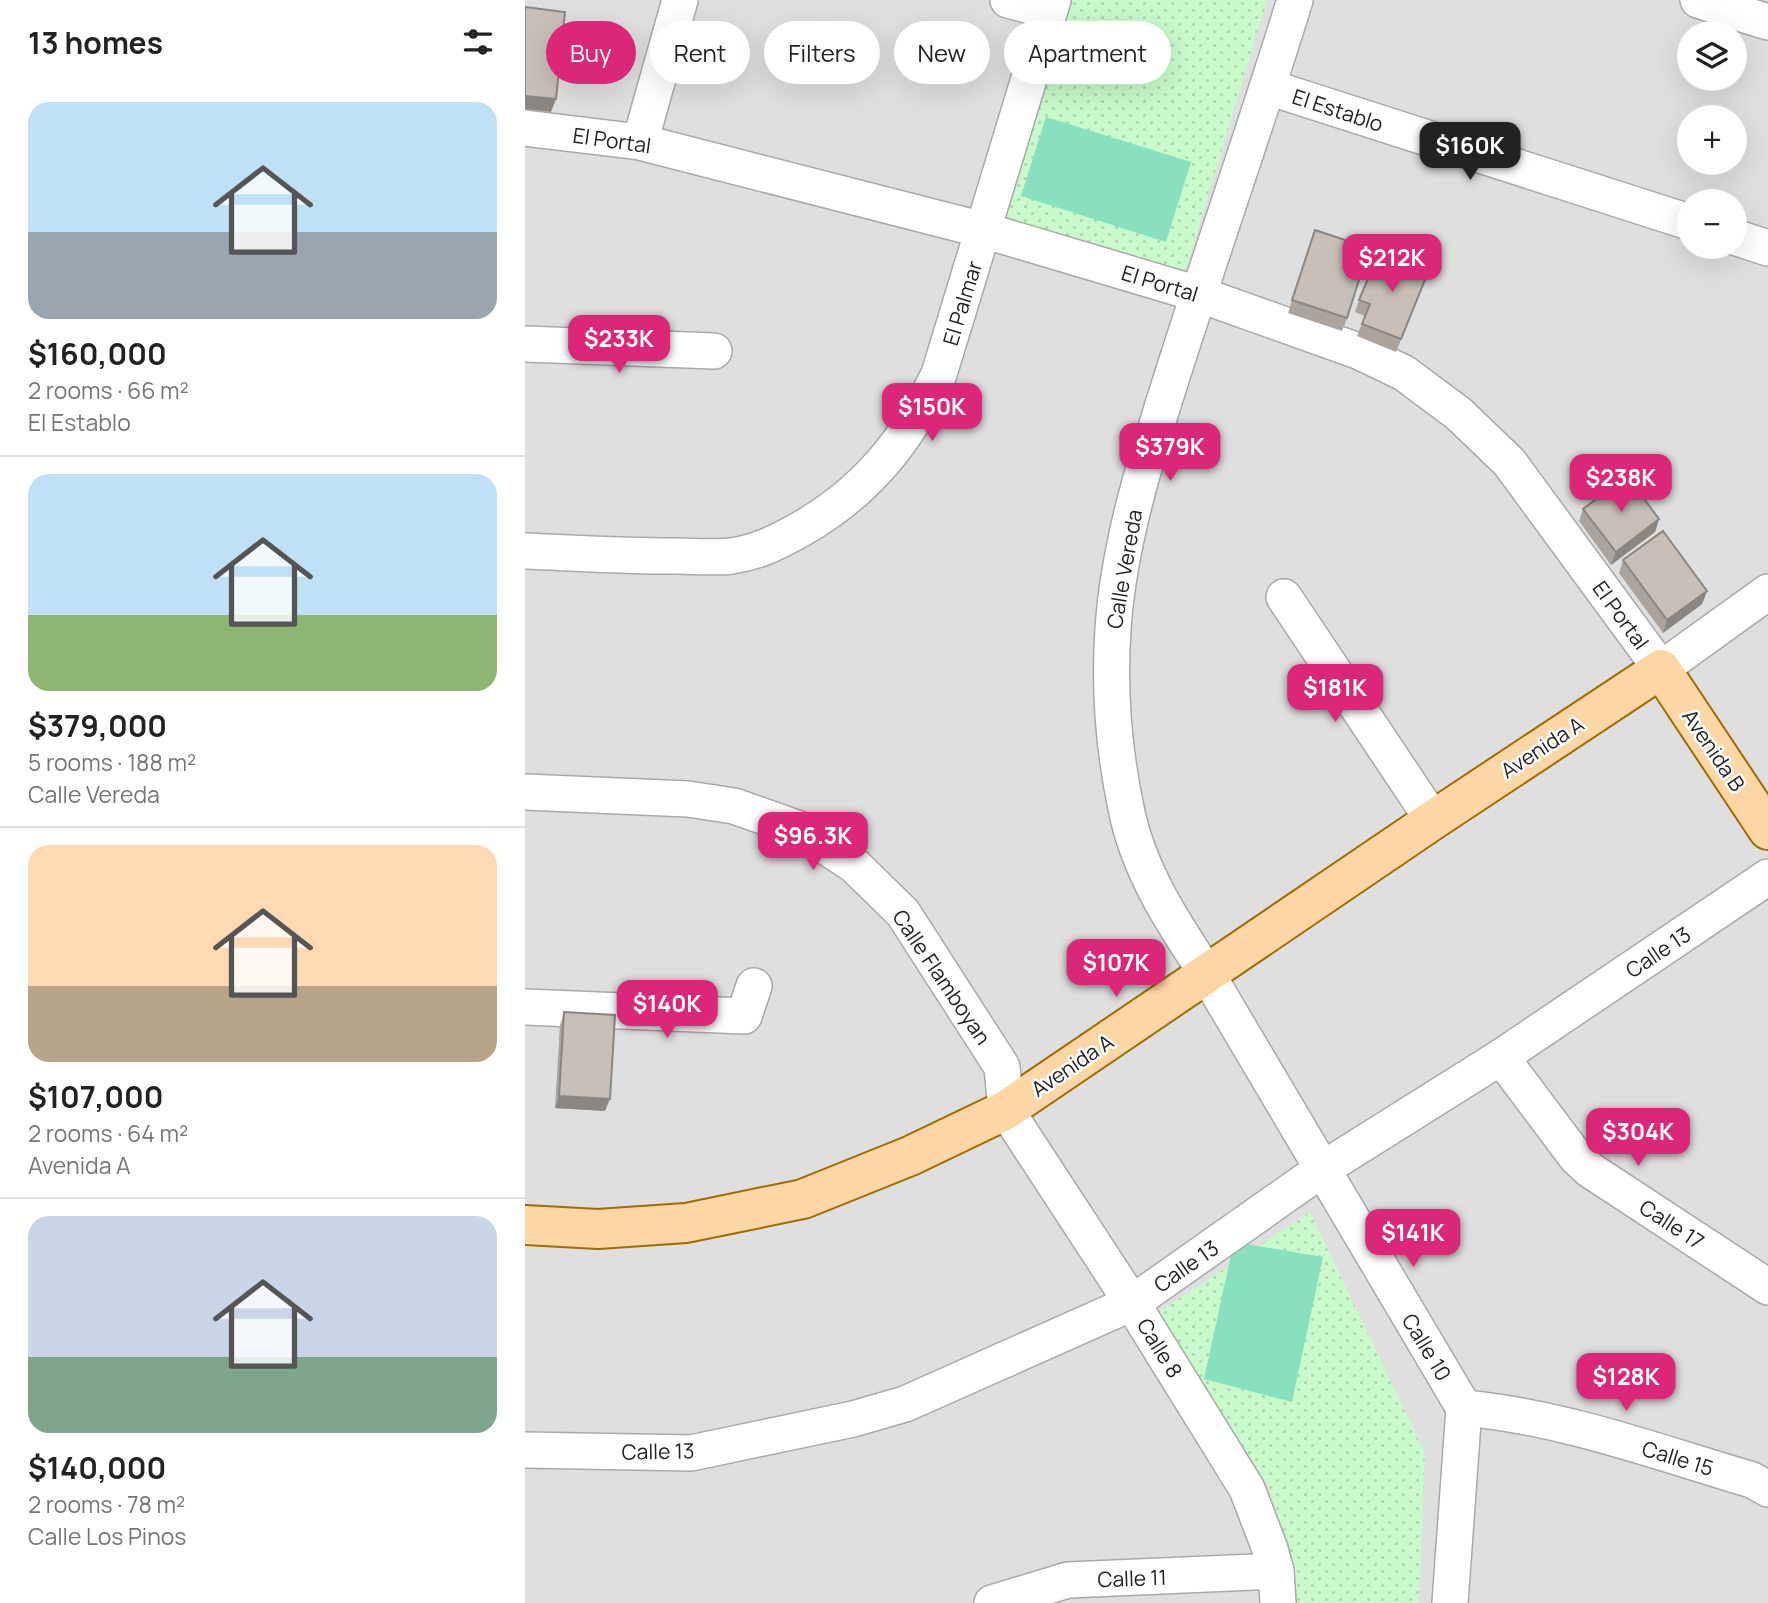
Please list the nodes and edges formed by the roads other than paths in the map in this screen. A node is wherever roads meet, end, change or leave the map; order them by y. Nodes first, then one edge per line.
1 (680, 0) edge
2 (1008, 0) edge
3 (1295, 0) edge
4 (1698, 0) edge
5 (1051, 6) edge
6 (1768, 22) edge
7 (1268, 88) junction
8 (525, 128) edge
9 (640, 142) junction
10 (1677, 218) edge
11 (983, 230) junction
12 (1747, 241) edge
13 (1768, 248) edge
14 (1198, 294) junction
15 (525, 344) edge
16 (714, 351) dead end
17 (525, 551) edge
18 (1768, 592) edge
19 (1284, 597) dead end
20 (1661, 669) junction
21 (525, 792) edge
22 (1433, 820) junction
23 (1768, 830) edge
24 (1768, 877) edge
25 (1206, 974) junction
26 (754, 986) dead end
27 (525, 1007) edge
28 (1501, 1057) junction
29 (1006, 1110) junction
30 (1321, 1170) junction
31 (525, 1226) edge
32 (1768, 1287) edge
33 (1132, 1303) junction
34 (1464, 1408) junction
35 (525, 1450) edge
36 (1768, 1489) edge
37 (1277, 1587) edge
38 (992, 1603) edge
39 (1450, 1603) edge

1 - 9 street
2 - 5 street
3 - 7 street, Calle Vereda
4 - 6 street
5 - 11 street, El Palmar
7 - 10 street, El Establo
7 - 14 street, Calle Vereda
8 - 9 street, El Portal
9 - 11 street, El Portal
11 - 14 street, El Portal
11 - 17 street, El Palmar
12 - 13 street
14 - 20 street, El Portal
14 - 25 street, Calle Vereda
15 - 16 street
18 - 20 street
19 - 22 street
20 - 22 main road, Avenida A
20 - 23 main road, Avenida B
21 - 29 street, Calle Flamboyan
22 - 25 main road, Avenida A
24 - 28 street, Calle 13
25 - 29 main road, Avenida A
25 - 30 street, Calle 10
26 - 27 street
28 - 30 street, Calle 13
28 - 32 street, Calle 17
29 - 31 main road, Avenida A
29 - 33 street, Calle 8
30 - 33 street, Calle 13
30 - 34 street, Calle 10
33 - 35 street, Calle 13
33 - 37 street, Calle 8
34 - 36 street, Calle 15
34 - 39 street
37 - 38 street, Calle 11

